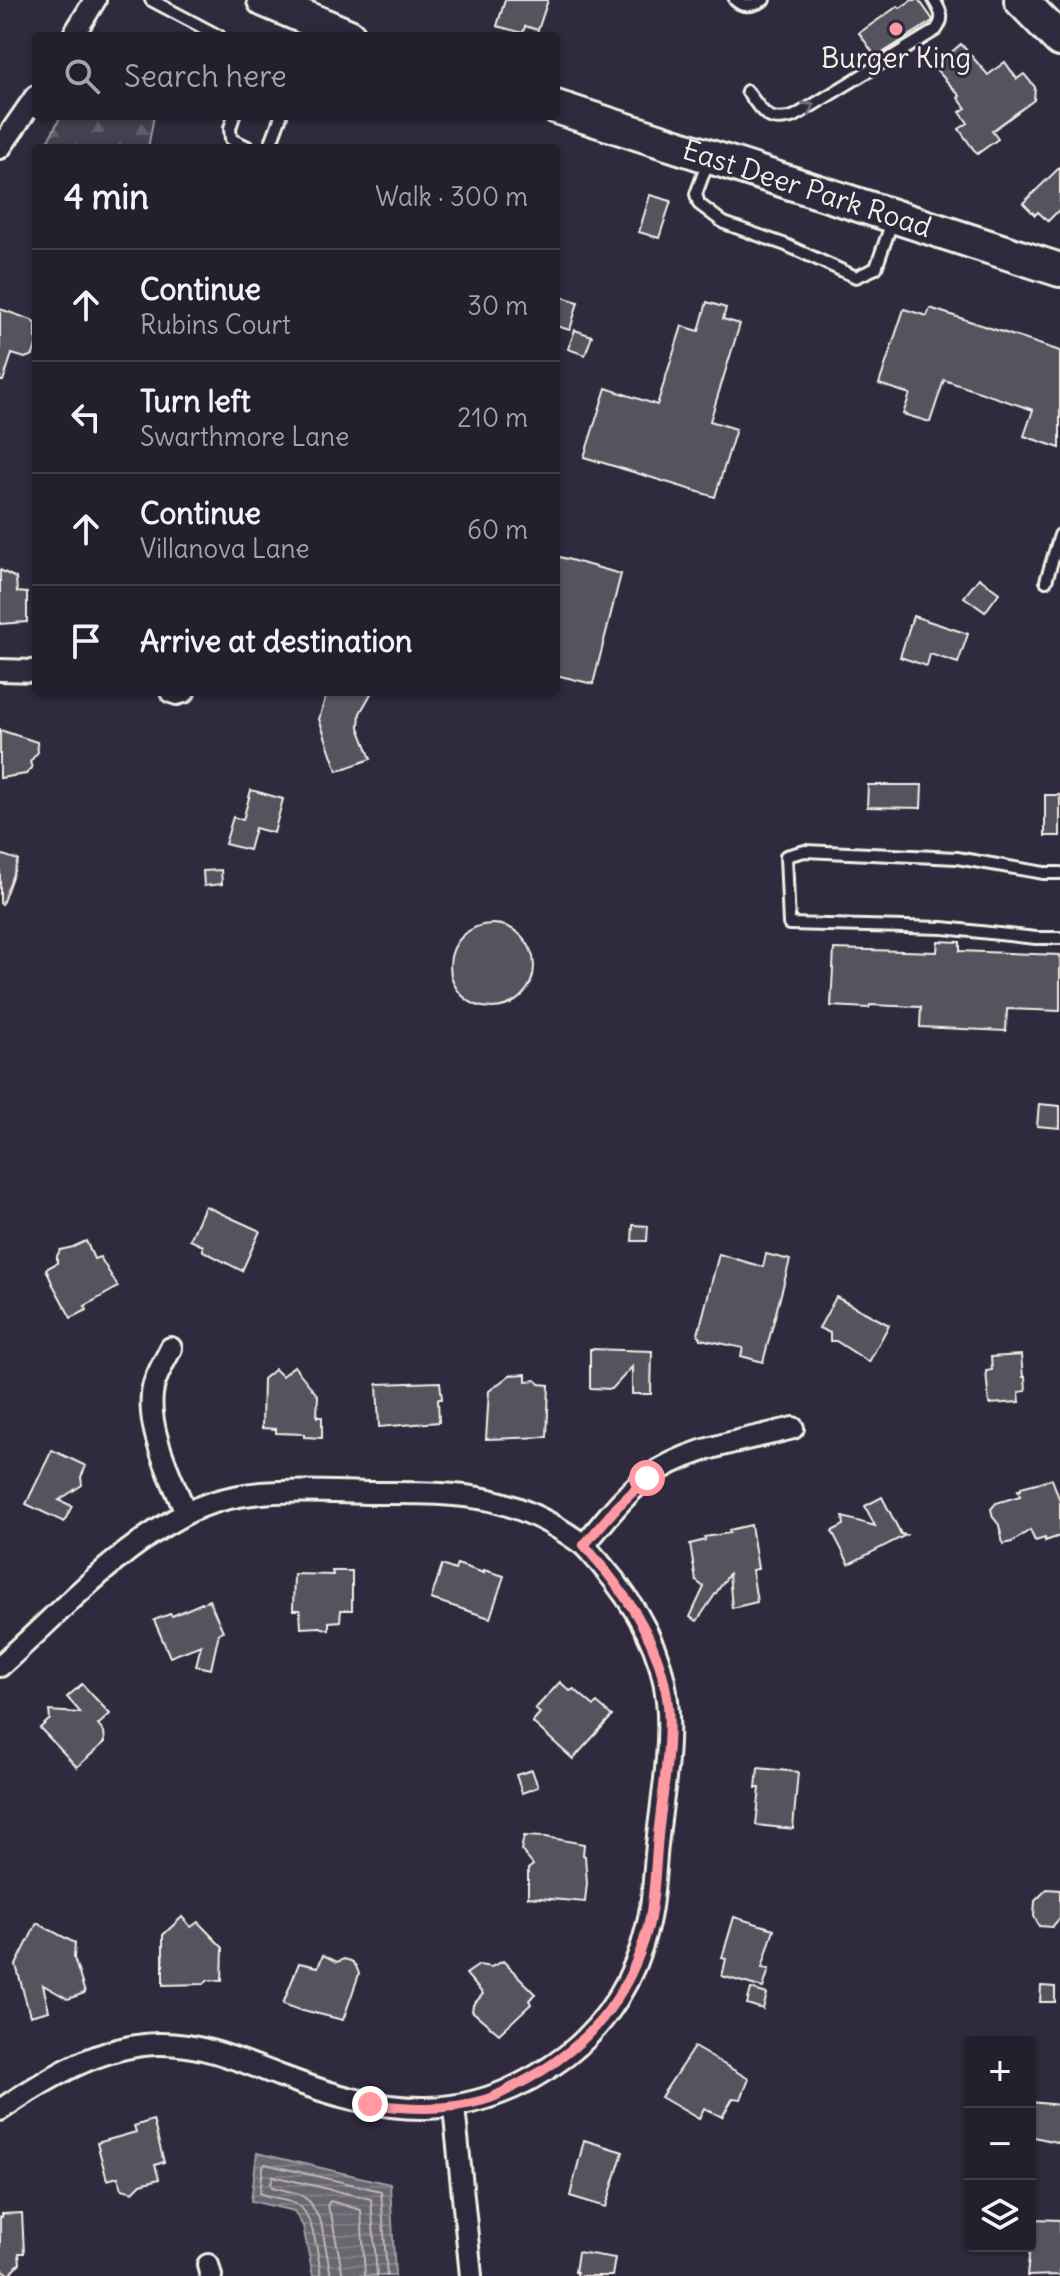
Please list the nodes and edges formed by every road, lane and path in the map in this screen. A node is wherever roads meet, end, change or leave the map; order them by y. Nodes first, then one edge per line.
1 (95, 0) edge
2 (151, 0) edge
3 (264, 0) edge
4 (735, 0) edge
5 (764, 0) edge
6 (934, 0) edge
7 (1021, 0) edge
8 (75, 32) edge
9 (211, 32) edge
10 (340, 32) edge
11 (1060, 40) edge
12 (747, 91) dead end
13 (32, 102) edge
14 (560, 108) edge
15 (233, 120) edge
16 (280, 120) edge
17 (242, 144) edge
18 (270, 144) edge
19 (0, 148) edge
20 (710, 157) junction
21 (894, 216) junction
22 (1060, 270) edge
23 (1060, 535) edge
24 (1046, 581) dead end
25 (0, 670) edge
26 (32, 671) edge
27 (1060, 873) edge
28 (1060, 938) edge
29 (171, 1348) dead end
30 (793, 1428) dead end
31 (186, 1513) junction
32 (584, 1545) junction
33 (0, 1666) edge
34 (454, 2107) junction
35 (0, 2110) edge
36 (471, 2276) edge

1 - 8 street
2 - 9 lane
3 - 10 main road
4 - 5 lane
12 -> 6 lane
7 - 11 main road
13 - 19 street
14 - 20 main road, East Deer Park Road
15 - 17 lane
16 - 18 lane
20 - 21 main road, East Deer Park Road
20 - 21 lane
21 - 22 main road, East Deer Park Road
23 - 24 lane
25 - 26 street
27 - 28 lane
29 - 31 street
30 - 32 street
31 - 32 street
31 - 33 street
32 - 34 street
34 - 35 street
34 - 36 street

